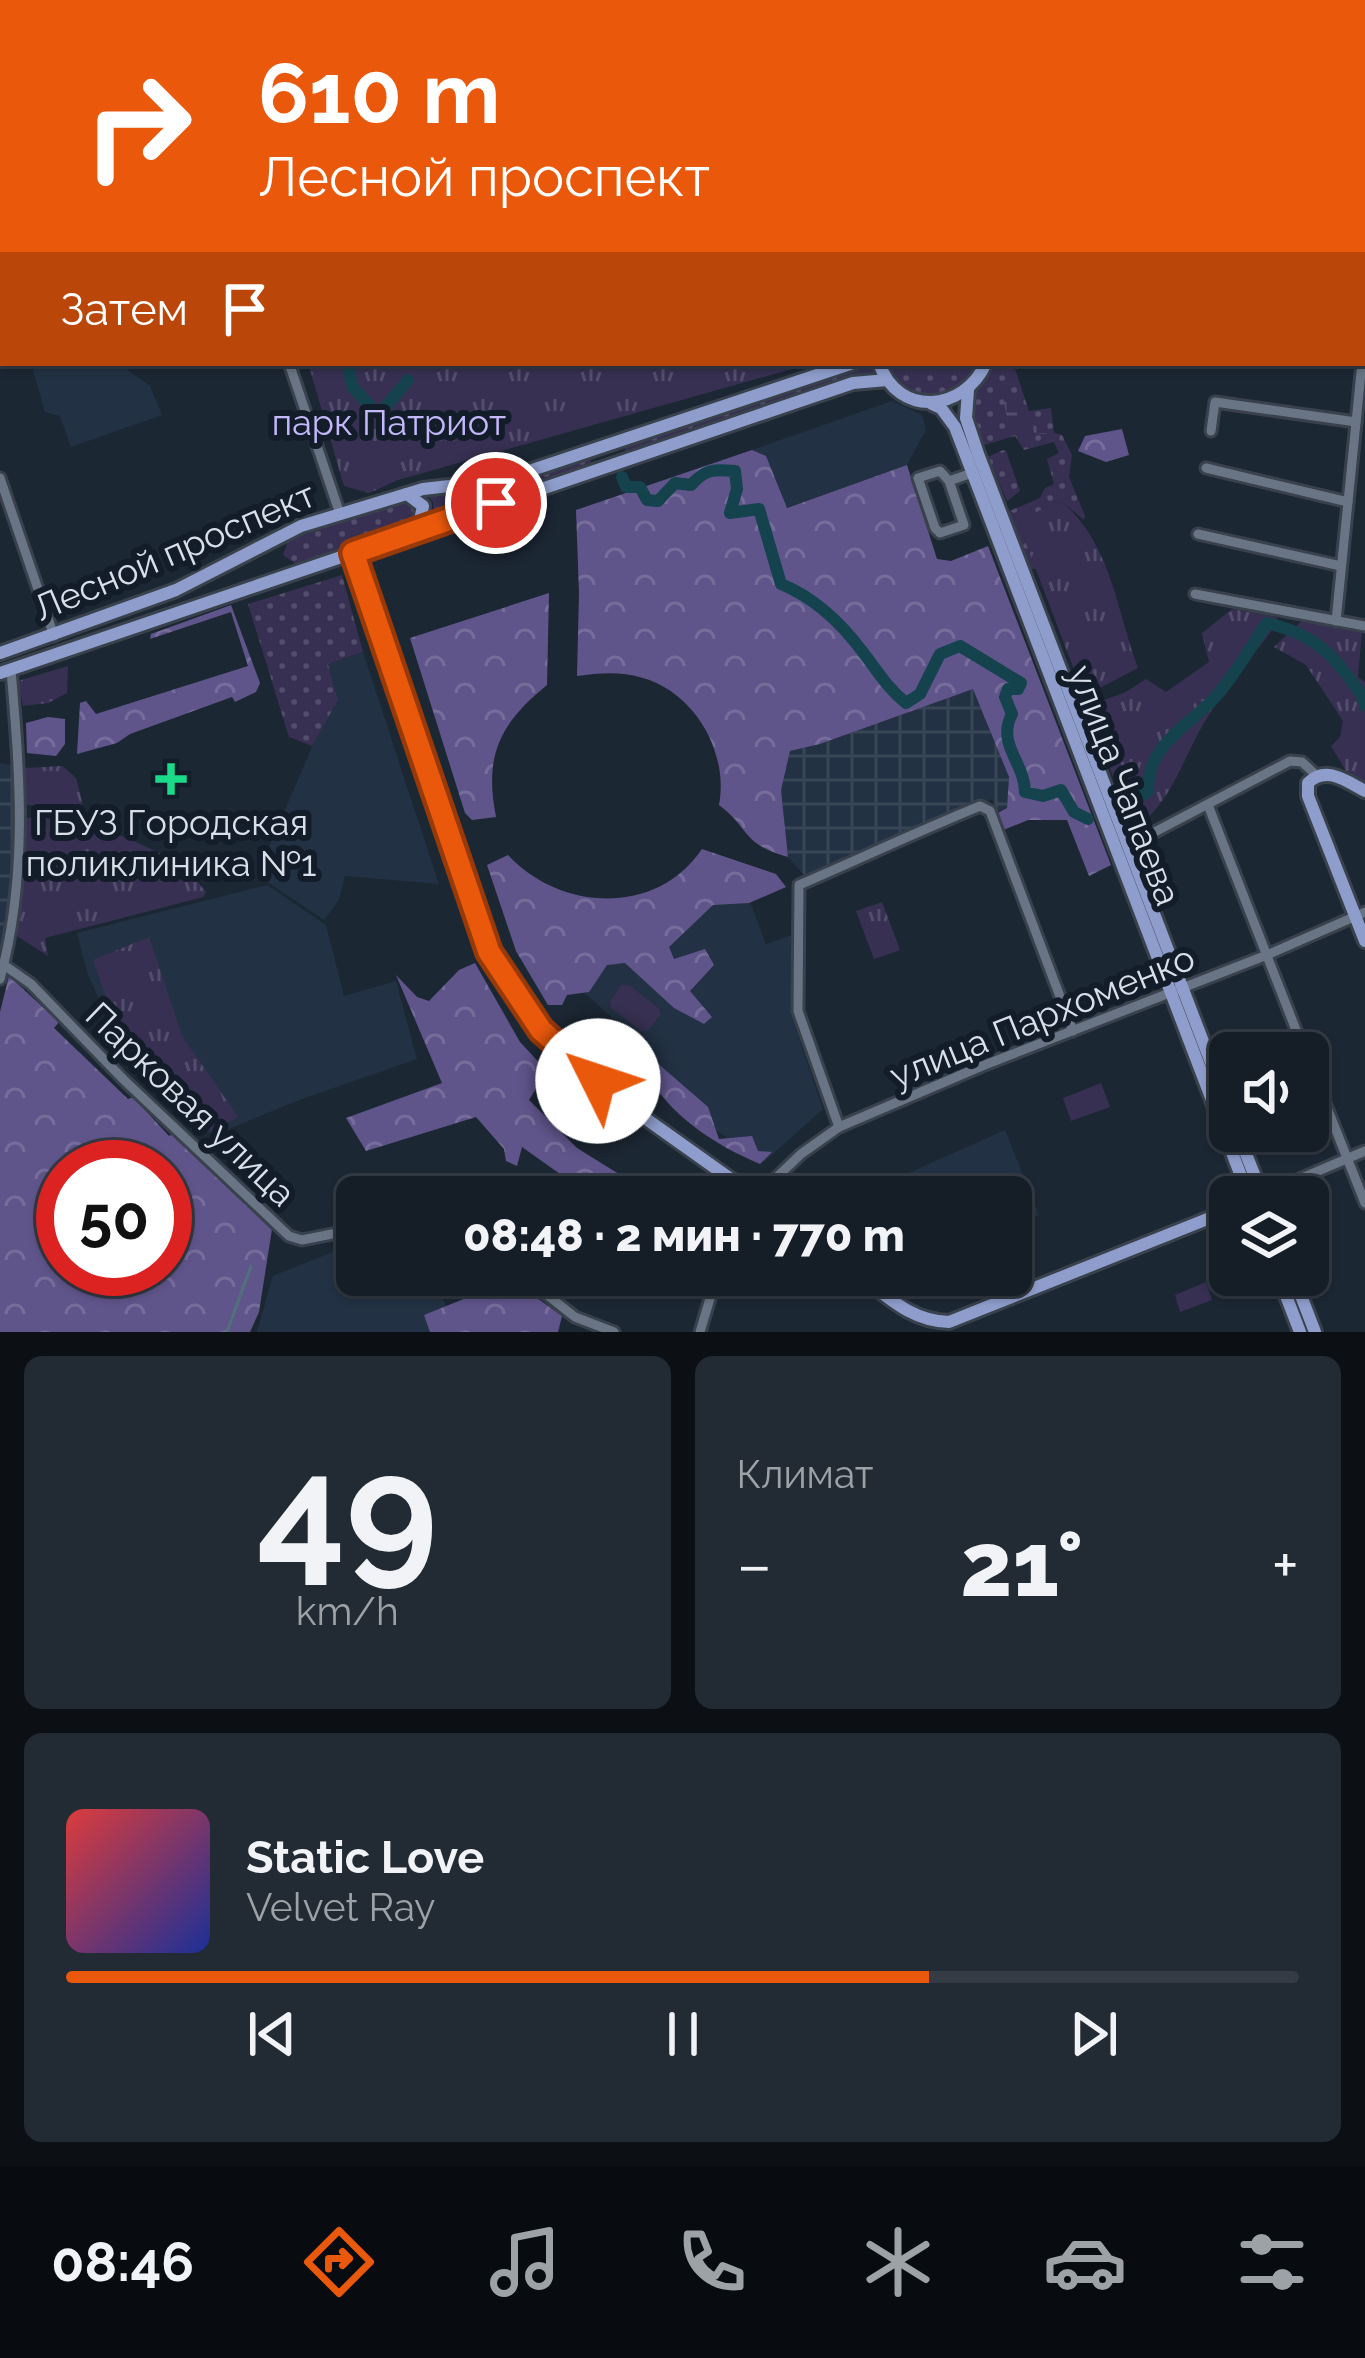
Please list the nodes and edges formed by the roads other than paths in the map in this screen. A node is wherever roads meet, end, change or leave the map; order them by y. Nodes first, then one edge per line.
1 (290, 366) edge
2 (844, 366) edge
3 (880, 366) edge
4 (984, 366) edge
5 (1362, 366) edge
6 (887, 380) junction
7 (968, 390) junction
8 (932, 404) junction
9 (1356, 422) junction
10 (1211, 431) dead end
11 (1206, 468) dead end
12 (972, 472) junction
13 (0, 478) edge
14 (949, 481) junction
15 (405, 493) junction
16 (1348, 502) junction
17 (988, 513) junction
18 (340, 514) junction
19 (962, 521) junction
20 (418, 530) junction
21 (1198, 534) dead end
22 (353, 553) junction
23 (1341, 566) junction
24 (1195, 594) dead end
25 (158, 597) junction
26 (165, 616) junction
27 (1336, 621) junction
28 (1365, 626) edge
29 (54, 636) junction
30 (0, 653) edge
31 (6, 671) edge
32 (1322, 774) junction
33 (1365, 791) edge
34 (1208, 805) junction
35 (1128, 846) junction
36 (1360, 914) edge
37 (1365, 941) edge
38 (1267, 955) junction
39 (4, 964) junction
40 (0, 979) edge
41 (1178, 991) junction
42 (1073, 1031) junction
43 (1297, 1032) edge
44 (1209, 1063) edge
45 (1329, 1113) edge
46 (839, 1127) junction
47 (1365, 1151) edge
48 (1347, 1159) junction
49 (726, 1176) edge
50 (778, 1176) edge
51 (1242, 1176) edge
52 (1307, 1176) edge
53 (1365, 1203) edge
54 (1209, 1220) edge
55 (336, 1231) edge
56 (547, 1296) edge
57 (711, 1296) edge
58 (886, 1296) edge
59 (1286, 1296) edge
60 (1301, 1296) edge
61 (929, 1327) edge
62 (614, 1332) edge
63 (700, 1332) edge
64 (1300, 1332) edge
65 (1315, 1332) edge

1 - 18 street
2 - 15 main road, Лесной проспект
3 - 6 main road
4 - 7 main road
5 - 9 street
6 - 8 main road
6 - 20 main road, Лесной проспект
7 - 8 main road
7 - 35 main road, улица Чапаева
8 - 12 main road, улица Чапаева
9 - 10 street
9 - 16 street
11 - 16 street
12 - 14 street
12 - 17 main road, улица Чапаева
13 - 29 street
14 - 19 street
14 - 19 street
15 - 18 main road, Лесной проспект
15 - 20 main road
16 - 23 street
17 - 19 street
17 - 41 main road, улица Чапаева
18 - 25 main road, Лесной проспект
20 - 22 main road, Лесной проспект
21 - 23 street
22 - 26 main road, Лесной проспект
22 - 49 main road
23 - 27 street
24 - 27 street
25 - 26 main road
25 - 29 main road, Лесной проспект
26 - 31 main road, Лесной проспект
27 - 28 street
29 - 30 main road, Лесной проспект
31 - 39 street
32 - 33 main road
32 - 34 street
32 - 36 main road
34 - 35 street
34 - 38 street
35 - 41 main road, улица Чапаева
36 - 37 main road
36 - 38 street, улица Пархоменко
38 - 41 street, улица Пархоменко
38 - 43 street
39 - 40 street
39 - 55 street, Парковая улица
41 - 42 street, улица Пархоменко
41 - 44 main road, улица Чапаева
41 - 51 main road, улица Чапаева
42 - 46 street, улица Пархоменко
42 - 46 street
45 - 48 street
46 - 50 street, улица Пархоменко
47 - 48 street
48 - 52 street
48 - 53 street
54 - 61 main road
56 - 62 street
57 - 63 street
58 - 61 main road
59 - 64 main road
60 - 65 main road

